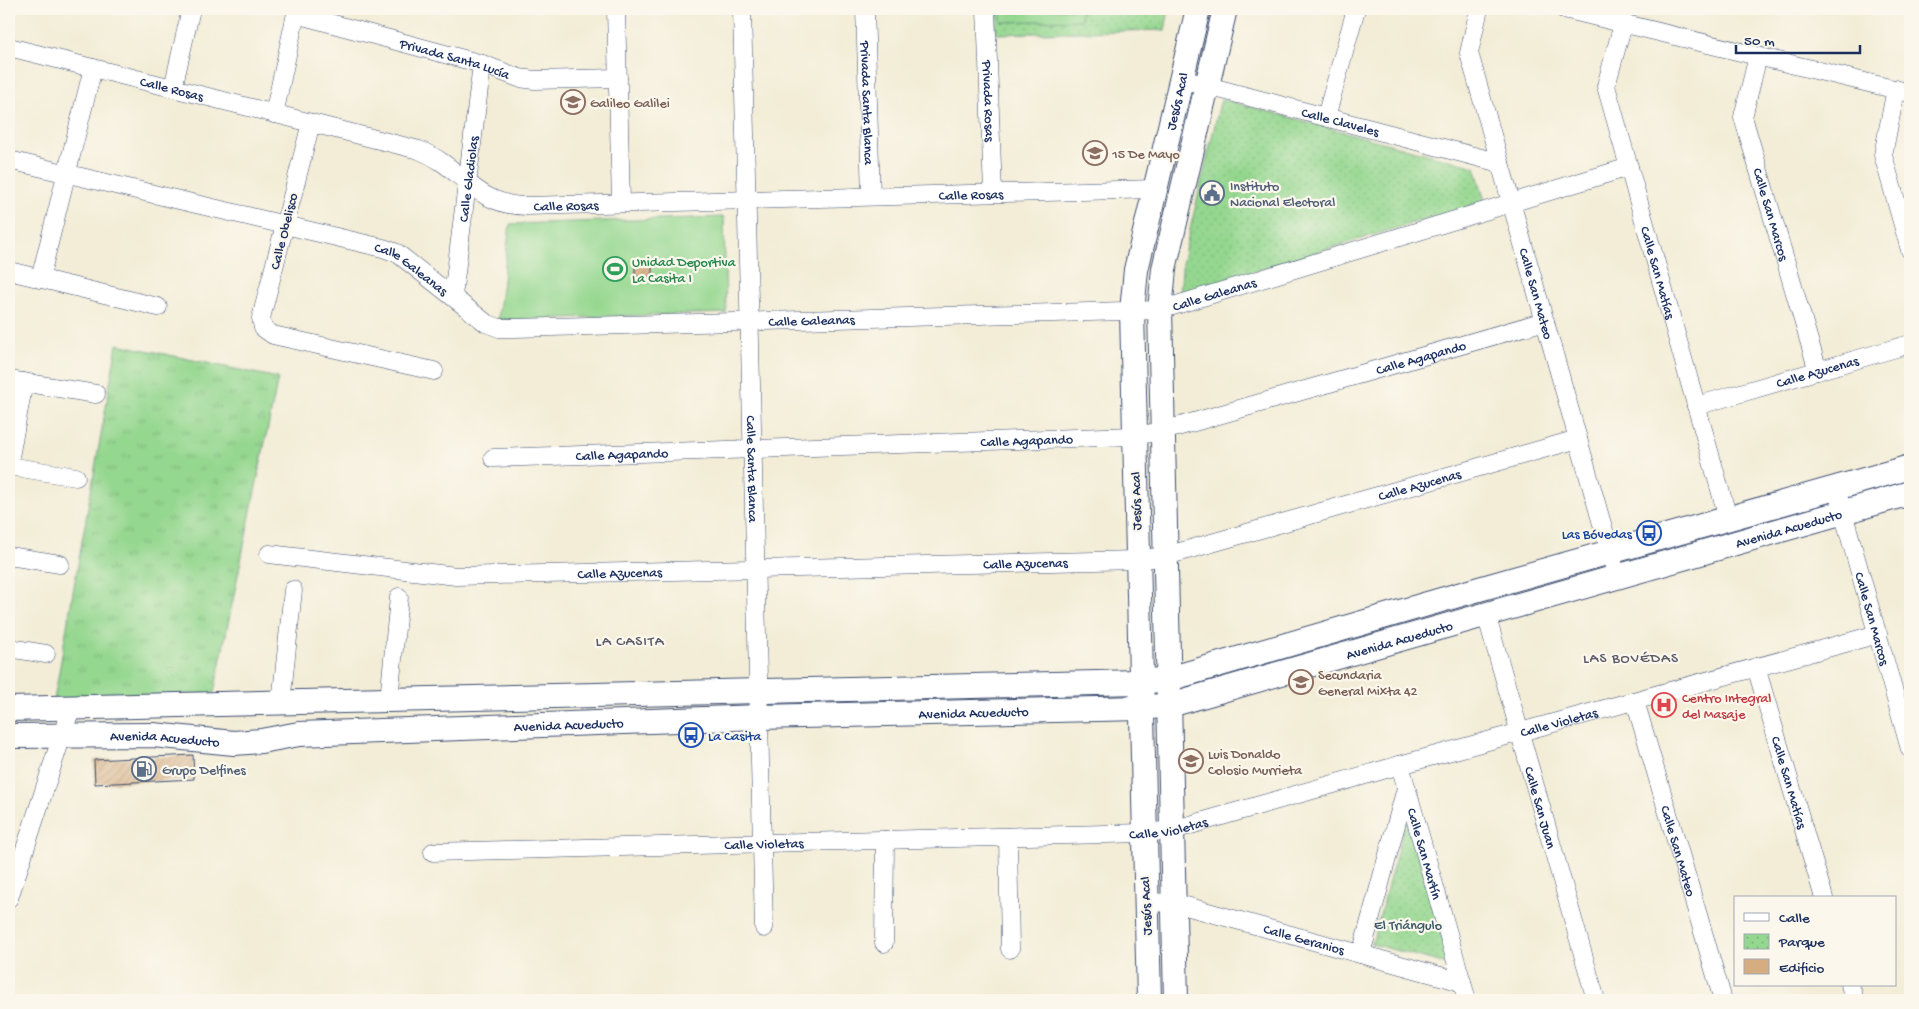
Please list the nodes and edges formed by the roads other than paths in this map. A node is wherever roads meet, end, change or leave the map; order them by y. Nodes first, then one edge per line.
1 (191, 9) edge
2 (616, 9) edge
3 (742, 9) edge
4 (865, 9) edge
5 (986, 9) edge
6 (1198, 9) edge
7 (1225, 9) edge
8 (1356, 9) edge
9 (1479, 9) edge
10 (1564, 9) edge
11 (296, 11) edge
12 (1623, 24) junction
13 (9, 47) edge
14 (1758, 56) junction
15 (482, 64) junction
16 (93, 68) junction
17 (618, 78) junction
18 (1181, 78) junction
19 (1207, 85) junction
20 (173, 88) junction
21 (1903, 91) edge
22 (274, 114) junction
23 (1326, 117) junction
24 (311, 123) junction
25 (9, 160) edge
26 (1500, 163) junction
27 (1629, 167) junction
28 (67, 174) junction
29 (467, 183) junction
30 (1155, 188) junction
31 (993, 193) junction
32 (871, 196) junction
33 (746, 200) junction
34 (621, 203) junction
35 (1511, 203) junction
36 (285, 224) junction
37 (1910, 250) edge
38 (9, 271) edge
39 (40, 279) junction
40 (453, 296) junction
41 (158, 307) dead end
42 (1160, 310) junction
43 (1132, 311) junction
44 (749, 321) junction
45 (1544, 321) junction
46 (1910, 344) edge
47 (434, 371) dead end
48 (1818, 371) junction
49 (16, 381) edge
50 (96, 394) dead end
51 (1696, 406) junction
52 (1163, 431) junction
53 (1134, 436) junction
54 (1578, 439) junction
55 (752, 450) junction
56 (493, 458) dead end
57 (9, 462) edge
58 (9, 466) edge
59 (1910, 467) edge
60 (76, 477) dead end
61 (1836, 488) junction
62 (1910, 493) edge
63 (1843, 512) junction
64 (1728, 518) junction
65 (1610, 552) junction
66 (269, 554) dead end
67 (9, 556) edge
68 (1166, 556) junction
69 (1137, 560) junction
70 (60, 564) dead end
71 (756, 570) junction
72 (1617, 577) junction
73 (293, 590) dead end
74 (399, 597) dead end
75 (1486, 614) junction
76 (1878, 634) junction
77 (9, 648) edge
78 (46, 654) dead end
79 (1756, 667) junction
80 (1169, 679) junction
81 (1140, 682) junction
82 (758, 691) junction
83 (389, 700) junction
84 (1635, 701) junction
85 (281, 703) junction
86 (1170, 705) junction
87 (71, 708) junction
88 (1141, 708) junction
89 (9, 709) edge
90 (759, 717) junction
91 (1520, 732) junction
92 (63, 734) junction
93 (9, 736) edge
94 (1910, 750) edge
95 (1400, 765) junction
96 (1407, 788) junction
97 (1173, 830) junction
98 (1144, 834) junction
99 (1008, 837) junction
100 (885, 840) junction
101 (762, 844) junction
102 (433, 852) dead end
103 (1823, 896) edge
104 (9, 898) edge
105 (1145, 902) junction
106 (1175, 903) junction
107 (764, 928) dead end
108 (884, 943) dead end
109 (1010, 949) dead end
110 (1361, 954) junction
111 (1462, 982) junction
112 (1850, 986) edge
113 (1148, 1000) edge
114 (1176, 1000) edge
115 (1467, 1000) edge
116 (1596, 1000) edge
117 (1723, 1000) edge
118 (1855, 1000) edge

1 - 20 street
2 - 17 street
3 - 33 street, Calle Santa Blanca
4 - 32 street, Privada Santa Blanca
5 - 31 street, Privada Rosas
6 - 18 street, Jesús Acal
7 - 19 street, Jesús Acal
8 - 23 street
9 - 26 street, Calle San Mateo
10 - 12 street
11 - 15 street, Privada Santa Lucía
11 - 22 street
12 - 14 street
12 - 27 street, Calle San Matías
13 - 16 street, Calle Rosas
14 - 21 street
14 - 48 street, Calle San Marcos
15 - 17 street, Privada Santa Lucía
15 - 29 street, Calle Gladiolas
16 - 20 street, Calle Rosas
16 - 28 street
17 - 34 street
18 - 19 street, Calle Claveles
18 - 30 street, Jesús Acal
19 - 23 street, Calle Claveles
19 - 42 street, Jesús Acal
20 - 22 street, Calle Rosas
21 - 37 street
22 - 24 street, Calle Rosas
23 - 26 street, Calle Claveles
24 - 29 street, Calle Rosas
24 - 36 street, Calle Obelisco
25 - 28 street, Calle Galeanas
26 - 35 street, Calle San Mateo
27 - 35 street, Calle Galeanas
27 - 51 street, Calle San Matías
28 - 36 street, Calle Galeanas
28 - 39 street
29 - 34 street, Calle Rosas
29 - 40 street, Calle Gladiolas
30 - 31 street, Calle Rosas
30 - 43 street, Jesús Acal
31 - 32 street, Calle Rosas
32 - 33 street, Calle Rosas
33 - 34 street, Calle Rosas
33 - 44 street, Calle Santa Blanca
35 - 42 street, Calle Galeanas
35 - 45 street, Calle San Mateo
36 - 40 street, Calle Galeanas
36 - 47 street, Calle Obelisco
38 - 39 street
39 - 41 street
40 - 44 street, Calle Galeanas
42 - 43 street, Calle Galeanas
42 - 52 street, Jesús Acal
43 - 44 street, Calle Galeanas
43 - 53 street, Jesús Acal
44 - 55 street, Calle Santa Blanca
45 - 52 street, Calle Agapando
45 - 54 street, Calle San Mateo
46 - 48 street, Calle Azucenas
48 - 51 street, Calle Azucenas
49 - 50 street
49 - 57 street
51 - 64 street, Calle San Matías
52 - 53 street, Calle Agapando
52 - 68 street, Jesús Acal
53 - 55 street, Calle Agapando
53 - 69 street, Jesús Acal
54 - 65 street, Calle San Mateo
54 - 68 street, Calle Azucenas
55 - 56 street, Calle Agapando
55 - 71 street, Calle Santa Blanca
58 - 60 street
59 - 61 street, Avenida Acueducto
61 - 63 street, Calle San Marcos
61 - 64 street, Avenida Acueducto
62 - 63 street, Avenida Acueducto
63 - 72 street, Avenida Acueducto
63 - 76 street, Calle San Marcos
64 - 65 street, Avenida Acueducto
65 - 72 street, Calle San Mateo
65 - 80 street, Avenida Acueducto
66 - 71 street, Calle Azucenas
67 - 70 street
68 - 69 street, Calle Azucenas
68 - 80 street, Jesús Acal
69 - 71 street, Calle Azucenas
69 - 81 street, Jesús Acal
71 - 82 street, Calle Santa Blanca
72 - 75 street, Avenida Acueducto
73 - 85 street
74 - 83 street
75 - 86 street, Avenida Acueducto
75 - 91 street, Calle San Juan
76 - 79 street, Calle Violetas
76 - 94 street, Calle San Marcos
77 - 78 street
79 - 84 street, Calle Violetas
79 - 103 street, Calle San Matías
80 - 81 street, Avenida Acueducto
80 - 86 street, Jesús Acal
81 - 82 street, Avenida Acueducto
81 - 88 street, Jesús Acal
82 - 83 street, Avenida Acueducto
82 - 90 street, Calle Santa Blanca
83 - 85 street, Avenida Acueducto
84 - 91 street, Calle Violetas
84 - 117 street, Calle San Mateo
85 - 87 street, Avenida Acueducto
86 - 88 street, Avenida Acueducto
86 - 97 street, Jesús Acal
87 - 89 street, Avenida Acueducto
87 - 92 street
88 - 90 street, Avenida Acueducto
88 - 98 street, Jesús Acal
90 - 92 street, Avenida Acueducto
90 - 101 street, Calle Santa Blanca
91 - 95 street, Calle Violetas
91 - 116 street, Calle San Juan
92 - 93 street, Avenida Acueducto
92 - 104 street
95 - 96 street, Calle San Martín
95 - 97 street, Calle Violetas
96 - 110 street
96 - 111 street, Calle San Martín
97 - 98 street, Calle Violetas
97 - 106 street, Jesús Acal
98 - 99 street, Calle Violetas
98 - 105 street, Jesús Acal
99 - 100 street, Calle Violetas
99 - 109 street
100 - 101 street, Calle Violetas
100 - 108 street
101 - 102 street, Calle Violetas
101 - 107 street, Calle Santa Blanca
105 - 106 street, Calle Geranios
105 - 113 street, Jesús Acal
106 - 110 street, Calle Geranios
106 - 114 street, Jesús Acal
110 - 111 street, Calle Geranios
111 - 115 street, Calle San Martín
112 - 118 street

